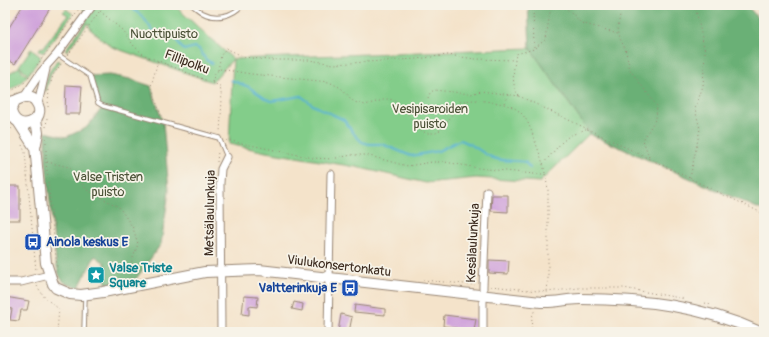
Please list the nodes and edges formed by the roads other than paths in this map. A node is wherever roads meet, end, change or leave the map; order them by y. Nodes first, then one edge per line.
1 (92, 5) edge
2 (192, 5) edge
3 (242, 5) edge
4 (57, 54) junction
5 (47, 67) junction
6 (14, 100) edge
7 (38, 104) junction
8 (8, 114) edge
9 (36, 119) junction
10 (19, 123) junction
11 (35, 148) junction
12 (227, 157) joint
13 (332, 174) dead end
14 (488, 191) dead end
15 (222, 270) junction
16 (53, 274) junction
17 (328, 278) junction
18 (5, 282) edge
19 (483, 291) junction
20 (85, 295) junction
21 (84, 332) edge
22 (222, 332) edge
23 (328, 332) edge
24 (483, 332) edge
25 (760, 332) edge

1 - 4 street
2 - 3 lane
4 - 5 street
4 - 12 lane
5 - 6 street
5 - 7 street
6 - 7 street
6 - 8 street
7 - 9 street
8 - 10 street
9 - 10 street
9 - 11 street, Viulukonsertonkatu
10 - 11 street, Viulukonsertonkatu
11 - 16 street, Viulukonsertonkatu
12 - 15 street, Metsälaulunkuja
13 - 17 street
14 - 19 street, Kesälaulunkuja
15 - 17 street, Viulukonsertonkatu
15 - 20 street, Viulukonsertonkatu
15 - 22 street, Metsälaulunkuja
16 - 18 street
16 - 20 street, Viulukonsertonkatu
17 - 19 street, Viulukonsertonkatu
17 - 23 street
19 - 24 street, Kesälaulunkuja
19 - 25 street, Viulukonsertonkatu
20 - 21 lane

